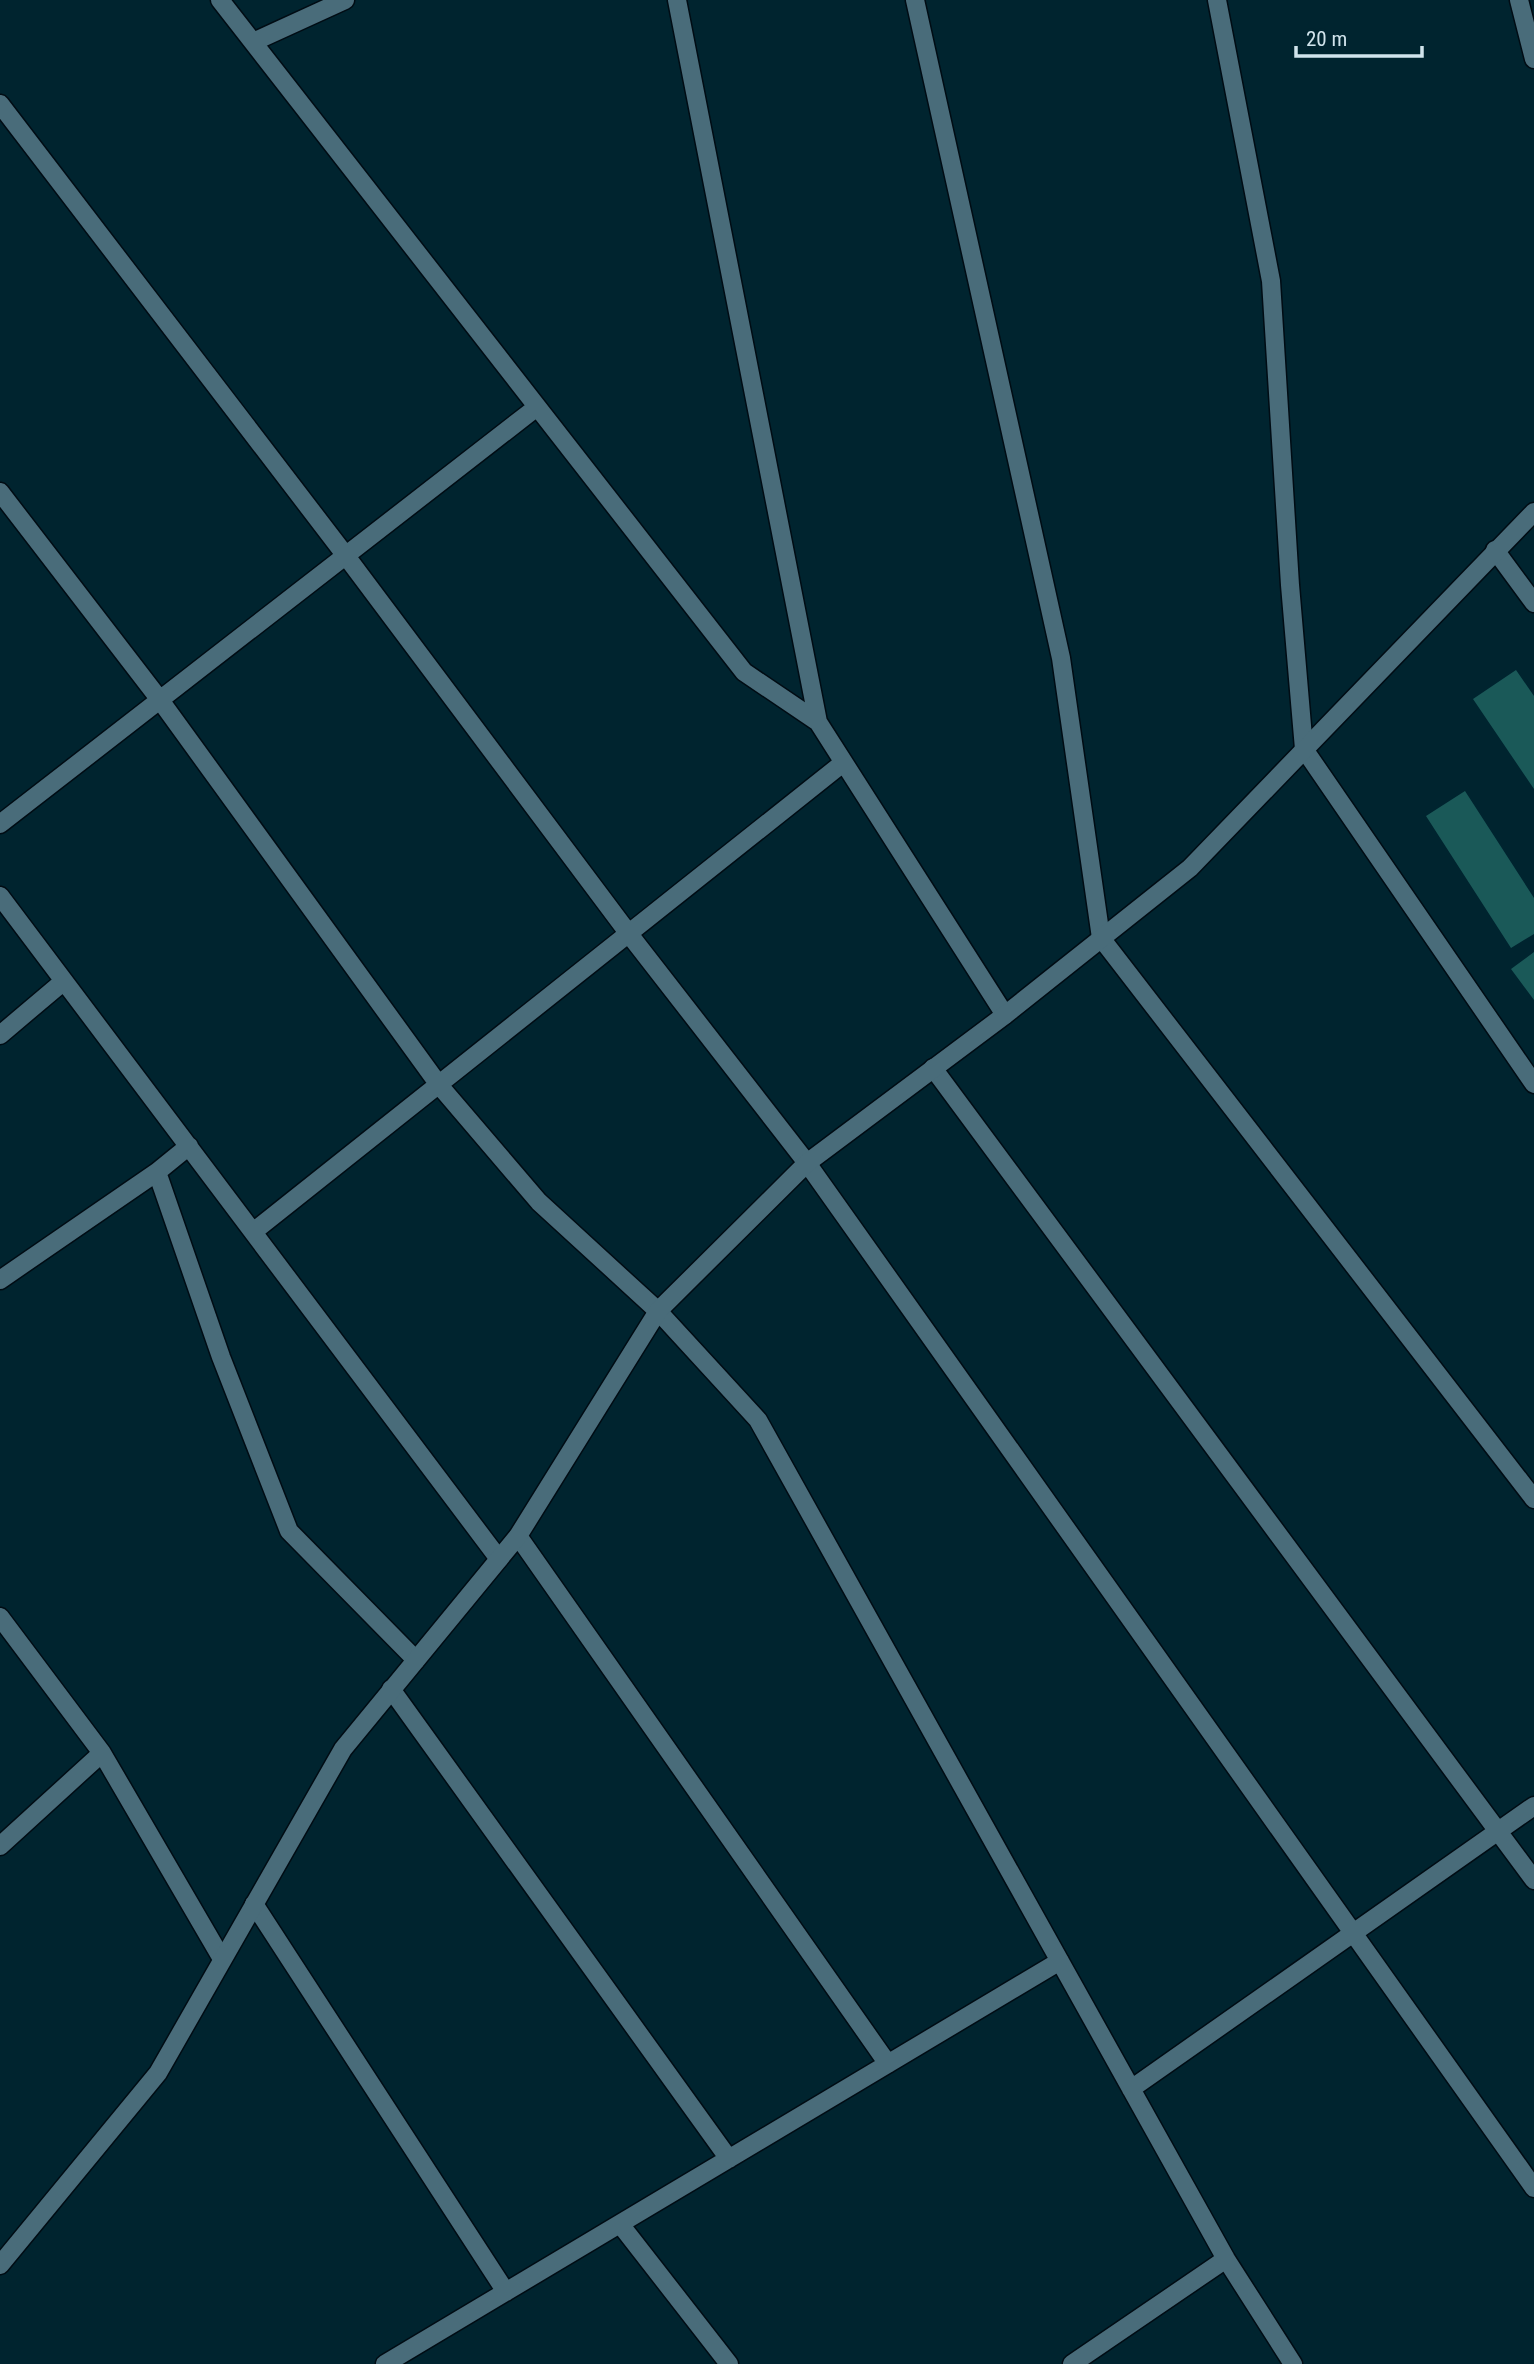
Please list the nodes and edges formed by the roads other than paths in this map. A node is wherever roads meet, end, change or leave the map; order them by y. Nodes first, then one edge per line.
1 (220, 0) edge
2 (345, 0) edge
3 (677, 0) edge
4 (915, 0) edge
5 (1217, 0) edge
6 (1519, 0) edge
7 (253, 42) junction
8 (1534, 59) edge
9 (0, 104) edge
10 (537, 407) junction
11 (0, 492) edge
12 (1534, 512) edge
13 (1495, 550) junction
14 (346, 556) junction
15 (1534, 603) edge
16 (160, 700) junction
17 (818, 722) junction
18 (1304, 749) junction
19 (843, 763) junction
20 (0, 824) edge
21 (0, 896) edge
22 (629, 934) junction
23 (1101, 938) junction
24 (64, 981) junction
25 (1004, 1015) junction
26 (0, 1035) edge
27 (933, 1068) junction
28 (1534, 1084) edge
29 (439, 1085) junction
30 (189, 1146) junction
31 (807, 1163) junction
32 (157, 1172) junction
33 (253, 1233) junction
34 (0, 1280) edge
35 (658, 1311) junction
36 (1534, 1499) edge
37 (518, 1536) junction
38 (499, 1559) junction
39 (3, 1626) edge
40 (415, 1660) junction
41 (391, 1689) junction
42 (102, 1753) junction
43 (1534, 1806) edge
44 (1498, 1831) junction
45 (0, 1846) edge
46 (1534, 1880) edge
47 (254, 1904) junction
48 (1354, 1934) junction
49 (222, 1959) junction
50 (1060, 1961) junction
51 (888, 2064) junction
52 (1131, 2089) junction
53 (729, 2159) junction
54 (1534, 2188) edge
55 (620, 2224) junction
56 (1226, 2259) junction
57 (0, 2264) edge
58 (506, 2292) junction
59 (385, 2364) edge
60 (729, 2364) edge
61 (1072, 2364) edge
62 (1293, 2364) edge

1 - 7 street
2 - 7 street
3 - 17 street
4 - 23 street
5 - 18 street
6 - 8 street
7 - 10 street
9 - 14 street
10 - 14 street
10 - 17 street
11 - 16 street
12 - 13 street
13 - 15 street
13 - 18 street
14 - 16 street
14 - 22 street
16 - 20 street
16 - 29 street
17 - 19 street
18 - 23 street
18 - 28 street
19 - 22 street
19 - 25 street
21 - 24 street
22 - 29 street
22 - 31 street
23 - 25 street
23 - 36 street
24 - 26 street
24 - 30 street
25 - 27 street
27 - 31 street
27 - 44 street
29 - 33 street
29 - 35 street
30 - 32 street
30 - 33 street
31 - 35 street
31 - 48 street
32 - 34 street
32 - 40 street
33 - 38 street
35 - 37 street
35 - 50 street
37 - 38 street
37 - 51 street
38 - 40 street
39 - 42 street
40 - 41 street
41 - 47 street
41 - 53 street
42 - 45 street
42 - 49 street
43 - 44 street
44 - 46 street
44 - 48 street
47 - 49 street
47 - 58 street
48 - 52 street
48 - 54 street
49 - 57 street
50 - 51 street
50 - 52 street
51 - 53 street
52 - 56 street
53 - 55 street
55 - 58 street
55 - 60 street
56 - 61 street
56 - 62 street
58 - 59 street

